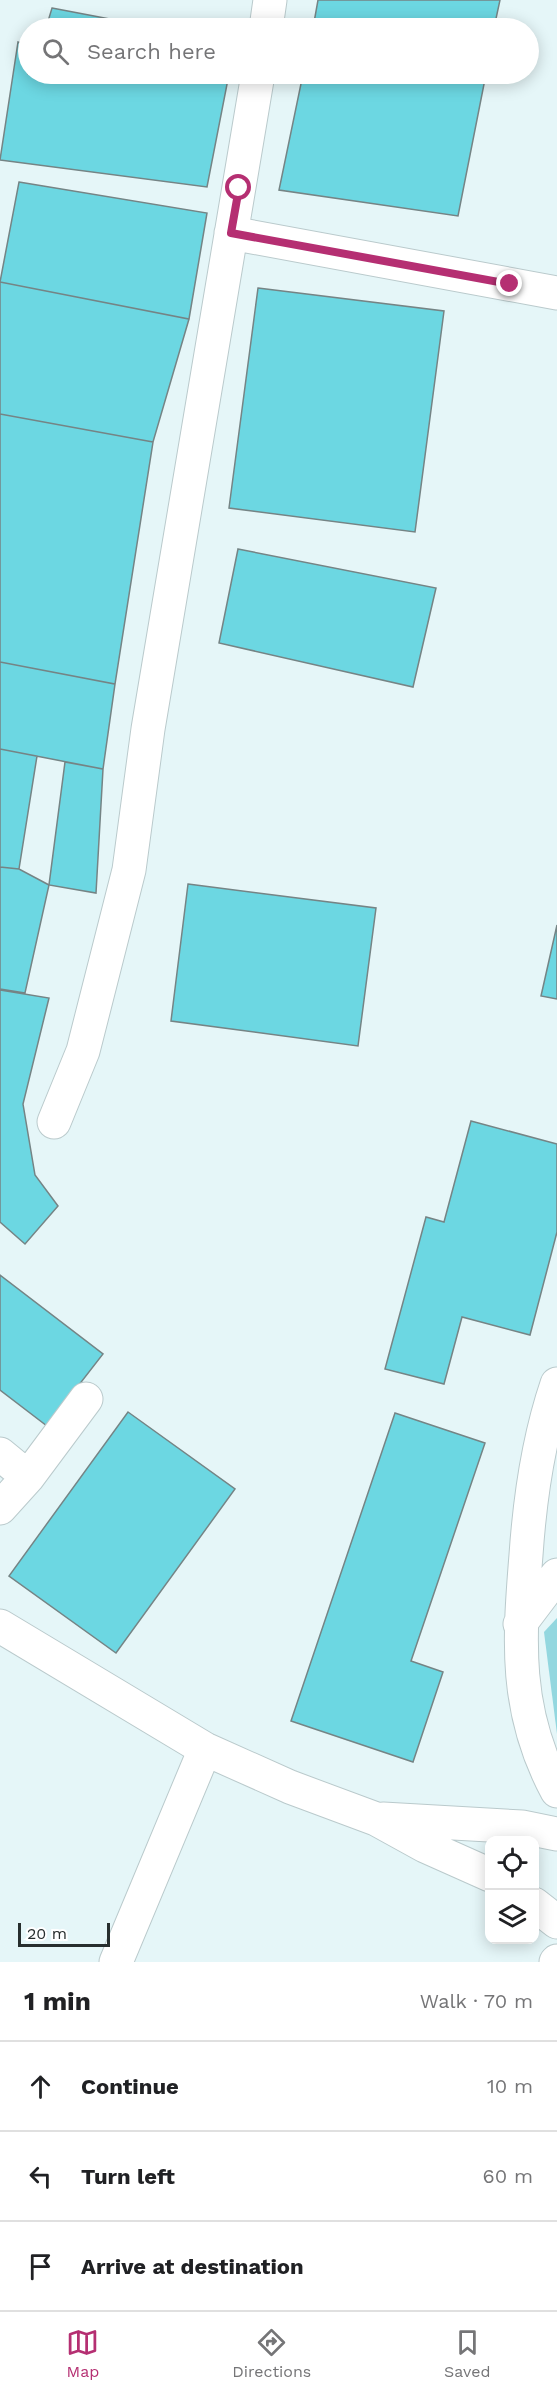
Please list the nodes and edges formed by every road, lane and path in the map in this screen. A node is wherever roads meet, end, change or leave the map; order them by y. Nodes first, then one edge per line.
1 (270, 0) edge
2 (267, 18) edge
3 (256, 84) edge
4 (231, 233) junction
5 (557, 293) edge
6 (54, 1122) dead end
7 (557, 1384) edge
8 (86, 1399) dead end
9 (0, 1454) edge
10 (28, 1477) junction
11 (0, 1508) edge
12 (557, 1575) edge
13 (520, 1624) junction
14 (0, 1626) edge
15 (205, 1749) junction
16 (557, 1791) edge
17 (375, 1818) junction
18 (557, 1834) edge
19 (485, 1873) edge
20 (539, 1908) edge
21 (557, 1922) edge
22 (116, 1962) edge

1 - 2 street
3 - 4 street
4 - 5 street
4 - 6 street
7 - 13 street
8 - 10 street
9 - 10 street
10 - 11 street
12 - 13 street
13 - 16 street
14 - 15 street
15 - 17 street
15 - 22 street
17 - 18 street
17 - 19 street
20 - 21 street

